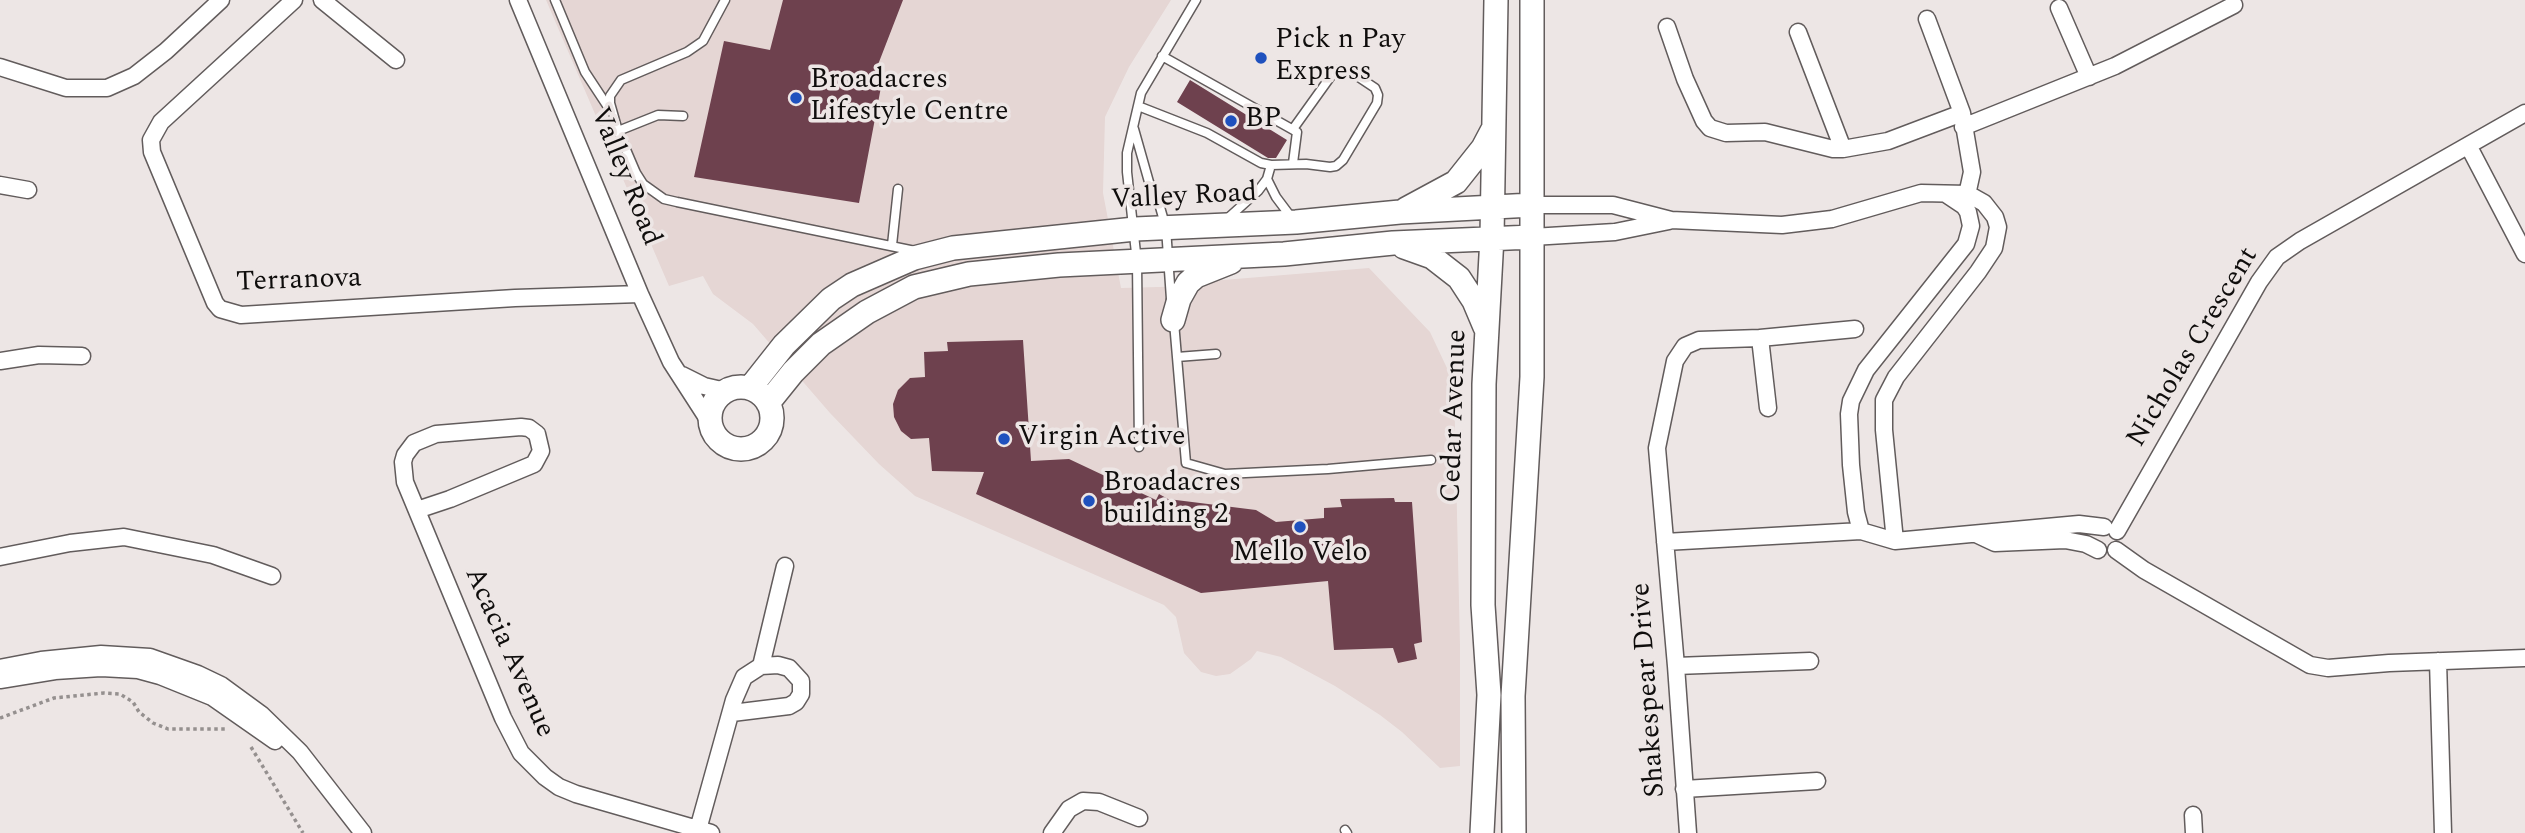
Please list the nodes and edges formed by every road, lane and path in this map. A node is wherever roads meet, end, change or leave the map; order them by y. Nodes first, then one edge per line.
1 (221, 0) edge
2 (294, 0) edge
3 (322, 0) edge
4 (518, 0) edge
5 (555, 0) edge
6 (725, 0) edge
7 (1196, 0) edge
8 (1496, 0) edge
9 (1532, 0) edge
10 (2234, 5) dead end
11 (2059, 8) dead end
12 (1927, 19) dead end
13 (1667, 27) dead end
14 (1798, 32) dead end
15 (1162, 56) junction
16 (396, 60) dead end
17 (0, 66) edge
18 (2089, 77) junction
19 (1138, 106) junction
20 (612, 112) junction
21 (2525, 113) edge
22 (683, 116) dead end
23 (1962, 120) junction
24 (1134, 129) junction
25 (1293, 129) junction
26 (618, 131) junction
27 (1492, 131) junction
28 (2469, 147) junction
29 (1843, 149) junction
30 (1293, 163) junction
31 (1271, 165) junction
32 (1267, 179) junction
33 (0, 185) edge
34 (898, 189) dead end
35 (28, 190) dead end
36 (1966, 200) junction
37 (1532, 205) junction
38 (1492, 207) junction
39 (1400, 212) junction
40 (1671, 220) junction
41 (1296, 222) junction
42 (1219, 225) junction
43 (1166, 228) junction
44 (1135, 229) junction
45 (1492, 237) junction
46 (1532, 237) junction
47 (1393, 243) junction
48 (892, 245) junction
49 (931, 254) junction
50 (2525, 254) edge
51 (1244, 256) junction
52 (1168, 258) junction
53 (1137, 262) junction
54 (943, 279) junction
55 (640, 294) junction
56 (1173, 320) junction
57 (1855, 329) dead end
58 (1488, 333) junction
59 (1760, 338) junction
60 (1887, 344) junction
61 (1216, 354) dead end
62 (82, 356) dead end
63 (1177, 357) junction
64 (0, 361) edge
65 (1909, 362) junction
66 (680, 374) junction
67 (726, 391) junction
68 (759, 396) junction
69 (1768, 408) dead end
70 (711, 424) junction
71 (1139, 447) dead end
72 (1431, 460) dead end
73 (417, 510) junction
74 (2111, 529) junction
75 (1861, 531) junction
76 (1978, 535) junction
77 (1895, 541) junction
78 (1665, 542) junction
79 (2098, 550) junction
80 (2116, 550) junction
81 (0, 557) edge
82 (785, 566) dead end
83 (272, 576) dead end
84 (2525, 658) edge
85 (1810, 661) dead end
86 (2438, 662) junction
87 (761, 666) junction
88 (1676, 666) junction
89 (0, 668) edge
90 (0, 680) edge
91 (732, 713) junction
92 (0, 718) edge
93 (235, 733) dead end
94 (246, 739) dead end
95 (1817, 781) dead end
96 (1684, 789) junction
97 (2193, 816) dead end
98 (1139, 818) dead end
99 (702, 832) edge
100 (303, 833) edge
101 (354, 833) edge
102 (363, 833) edge
103 (1052, 833) edge
104 (1482, 833) edge
105 (1514, 833) edge
106 (1688, 833) edge
107 (2194, 833) edge
108 (2443, 833) edge

1 - 17 street
2 - 55 street, Terranova
3 - 16 street
4 - 55 street, Valley Road
5 - 20 lane
6 - 20 lane
7 - 15 lane
8 - 27 street, Cedar Avenue
9 - 37 street
10 - 18 street
11 - 18 street
12 - 23 street
13 - 29 street
14 - 29 street
15 - 19 lane
15 - 25 lane
18 - 23 street
19 - 24 lane
19 - 31 lane
20 - 26 lane
21 - 28 street, Nicholas Crescent
22 - 26 lane
23 - 29 street
23 - 36 street
24 - 43 lane
24 - 44 lane
25 - 30 lane
25 - 30 lane
26 - 48 lane
27 - 38 street, Cedar Avenue
27 - 39 street
28 - 50 street
28 - 74 street, Nicholas Crescent
30 - 31 lane
31 - 32 lane
32 - 41 lane
32 - 42 lane
33 - 35 street
34 - 48 lane
36 - 40 street, Valley Road
36 - 60 street
36 - 65 street
37 - 38 street, Valley Road
37 - 40 street, Valley Road
37 - 46 street
38 - 39 street, Valley Road
38 - 45 street, Cedar Avenue
39 - 41 street, Valley Road
40 - 46 street, Valley Road
41 - 42 street, Valley Road
42 - 43 street, Valley Road
43 - 44 street, Valley Road
43 - 52 lane
44 - 49 street, Valley Road
44 - 53 lane
45 - 46 street, Valley Road
45 - 47 street, Valley Road
45 - 58 street, Cedar Avenue
46 - 105 street
47 - 51 street, Valley Road
47 - 58 street
48 - 49 lane
49 - 54 street
49 - 68 street, Valley Road
51 - 52 street, Valley Road
51 - 56 street
52 - 53 street, Valley Road
52 - 56 lane
53 - 54 street, Valley Road
53 - 71 lane
54 - 68 street, Valley Road
55 - 66 street, Valley Road
56 - 63 lane
57 - 59 street
58 - 104 street, Cedar Avenue
59 - 69 street
59 - 78 street, Shakespear Drive
60 - 65 street
60 - 75 street
61 - 63 lane
62 - 64 street
63 - 72 lane
65 - 77 street
66 - 67 street
66 - 70 street, Valley Road
67 - 68 street
67 - 70 street
68 - 70 street
73 - 73 street, Acacia Avenue
73 - 99 street, Acacia Avenue
74 - 76 street
74 - 79 street
74 - 80 street
75 - 77 street
75 - 78 street, Shakespear Drive
76 - 77 street
76 - 79 street
78 - 88 street, Shakespear Drive
79 - 80 street
80 - 86 street
81 - 83 street
82 - 87 street
84 - 86 street
85 - 88 street
86 - 108 street
87 - 91 street
87 - 91 street
88 - 96 street, Shakespear Drive
89 - 102 street
90 - 101 street
91 - 99 street
92 - 93 path
94 - 100 path
95 - 96 street
96 - 106 street, Shakespear Drive
97 - 107 street
98 - 103 street

